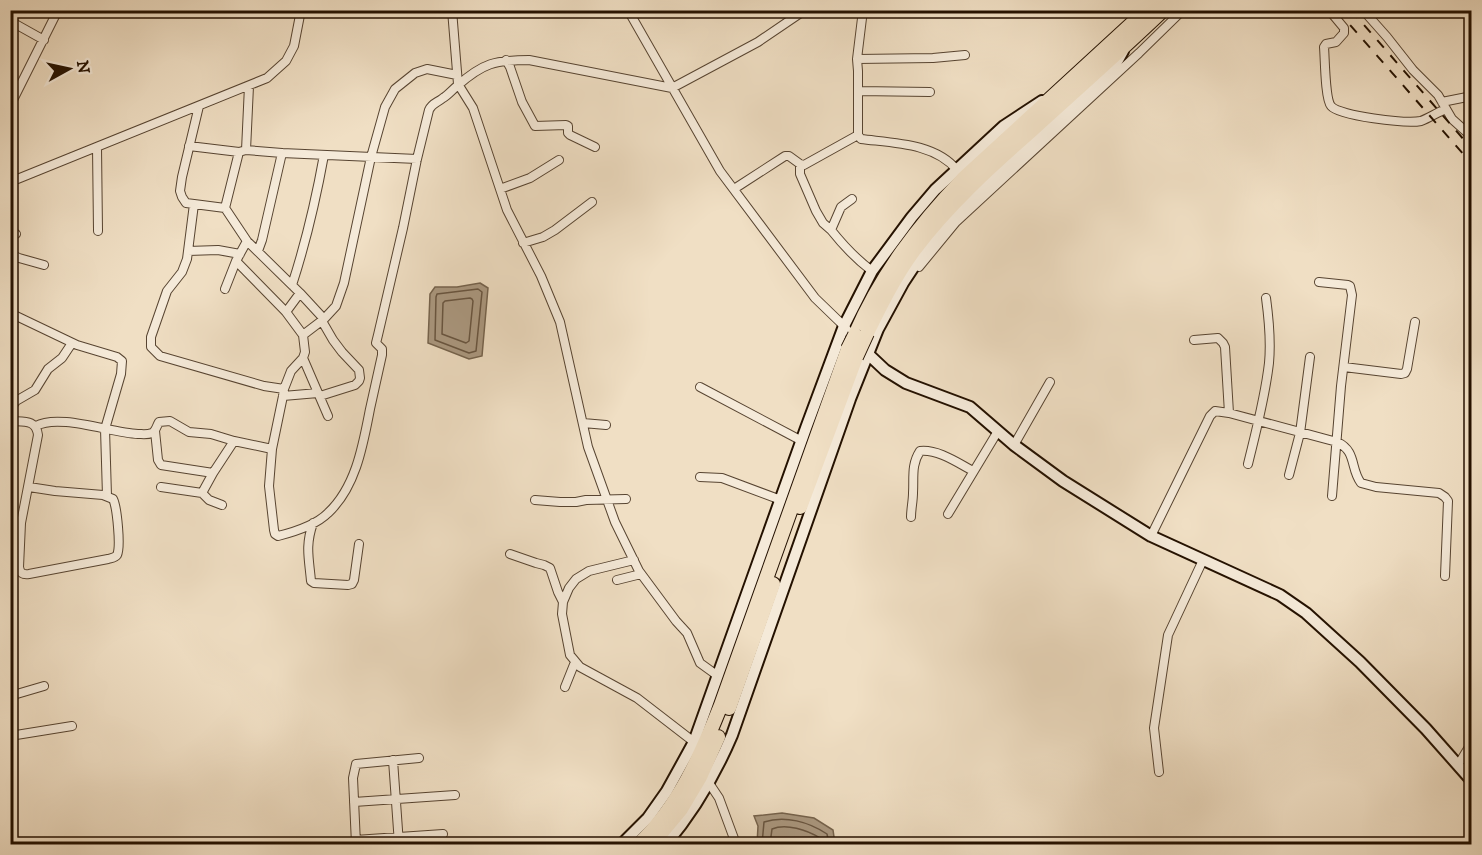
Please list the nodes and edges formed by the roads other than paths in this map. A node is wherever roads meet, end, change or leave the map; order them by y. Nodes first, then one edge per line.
1 (58, 10) edge
2 (301, 10) edge
3 (452, 10) edge
4 (628, 10) edge
5 (805, 10) edge
6 (863, 10) edge
7 (1147, 10) edge
8 (1163, 10) edge
9 (1183, 10) edge
10 (1329, 10) edge
11 (1363, 10) edge
12 (10, 21) edge
13 (44, 40) junction
14 (1124, 48) junction
15 (965, 55) dead end
16 (857, 59) junction
17 (506, 60) junction
18 (457, 75) junction
19 (458, 84) junction
20 (249, 86) junction
21 (672, 88) junction
22 (1060, 90) junction
23 (858, 91) junction
24 (930, 92) dead end
25 (1472, 96) edge
26 (10, 106) edge
27 (199, 106) junction
28 (1444, 106) junction
29 (858, 135) junction
30 (1472, 137) edge
31 (189, 146) junction
32 (97, 147) junction
33 (595, 147) dead end
34 (242, 151) junction
35 (282, 153) junction
36 (324, 155) junction
37 (372, 157) junction
38 (417, 159) junction
39 (559, 160) dead end
40 (800, 164) junction
41 (957, 170) junction
42 (10, 182) edge
43 (500, 189) junction
44 (734, 189) junction
45 (852, 200) dead end
46 (592, 202) dead end
47 (194, 204) junction
48 (225, 208) junction
49 (930, 223) junction
50 (831, 230) junction
51 (98, 231) dead end
52 (248, 241) junction
53 (523, 243) junction
54 (188, 251) junction
55 (258, 251) junction
56 (10, 254) edge
57 (238, 257) junction
58 (44, 265) dead end
59 (872, 271) junction
60 (908, 275) junction
61 (1319, 282) dead end
62 (292, 285) junction
63 (225, 289) dead end
64 (300, 293) junction
65 (1266, 298) dead end
66 (286, 312) junction
67 (10, 313) edge
68 (323, 320) junction
69 (1415, 322) dead end
70 (844, 326) junction
71 (303, 335) junction
72 (1194, 340) dead end
73 (72, 343) junction
74 (868, 354) junction
75 (1310, 357) dead end
76 (303, 358) junction
77 (1344, 367) junction
78 (1050, 382) dead end
79 (699, 387) dead end
80 (284, 392) junction
81 (319, 394) junction
82 (1229, 413) junction
83 (10, 414) edge
84 (328, 416) dead end
85 (10, 421) edge
86 (1259, 422) junction
87 (583, 423) junction
88 (606, 425) dead end
89 (36, 426) junction
90 (105, 429) junction
91 (155, 430) junction
92 (998, 431) junction
93 (1300, 433) junction
94 (234, 441) junction
95 (802, 441) junction
96 (1337, 442) junction
97 (1014, 445) junction
98 (272, 449) junction
99 (1248, 465) dead end
100 (974, 471) junction
101 (213, 473) junction
102 (1289, 475) dead end
103 (700, 477) dead end
104 (29, 487) junction
105 (161, 487) dead end
106 (202, 493) junction
107 (106, 495) junction
108 (1332, 496) dead end
109 (607, 498) junction
110 (626, 499) dead end
111 (535, 500) dead end
112 (781, 500) junction
113 (222, 505) dead end
114 (948, 514) dead end
115 (910, 517) dead end
116 (313, 524) junction
117 (1151, 536) junction
118 (359, 544) dead end
119 (510, 554) dead end
120 (634, 560) junction
121 (1203, 560) junction
122 (641, 574) junction
123 (1445, 576) dead end
124 (617, 580) dead end
125 (563, 602) junction
126 (761, 604) junction
127 (575, 662) junction
128 (718, 676) junction
129 (44, 686) dead end
130 (565, 687) dead end
131 (10, 696) edge
132 (72, 726) dead end
133 (10, 736) edge
134 (694, 742) junction
135 (1472, 742) edge
136 (419, 758) dead end
137 (393, 760) junction
138 (1458, 765) junction
139 (1158, 772) dead end
140 (1472, 781) edge
141 (709, 783) junction
142 (455, 795) dead end
143 (395, 799) junction
144 (354, 802) junction
145 (443, 834) dead end
146 (399, 841) edge
147 (355, 842) edge
148 (622, 844) edge
149 (639, 844) edge
150 (652, 844) edge
151 (666, 844) edge
152 (736, 844) edge

1 - 13 street
2 - 20 street
3 - 18 street
4 - 21 street
5 - 21 street
6 - 16 street
7 - 22 highway
8 - 14 highway
9 - 60 street
10 - 28 street
11 - 28 street
12 - 13 street
13 - 26 street
14 - 49 highway
14 - 60 main road
15 - 16 street
16 - 23 street
17 - 19 street
17 - 21 street
17 - 33 street
18 - 19 street
18 - 37 street
19 - 38 street
19 - 43 street
20 - 27 street
20 - 34 street
21 - 44 street
22 - 41 main road
22 - 49 highway
23 - 24 street
23 - 29 street
25 - 28 street
27 - 31 street
27 - 32 street
28 - 30 street
29 - 40 street
29 - 41 street
31 - 34 street
31 - 47 street
32 - 42 street
32 - 51 street
34 - 35 street
34 - 48 street
35 - 36 street
35 - 55 street
36 - 37 street
36 - 62 street
37 - 38 street
37 - 68 street
38 - 116 street
39 - 43 street
40 - 44 street
40 - 50 street
41 - 59 main road
43 - 53 street
44 - 70 street
45 - 50 street
46 - 53 street
47 - 48 street
47 - 54 street
48 - 52 street
49 - 126 highway, bridge
50 - 59 street
52 - 55 street
52 - 57 street
53 - 87 street
54 - 57 street
54 - 80 street
55 - 62 street
56 - 58 street
57 - 63 street
57 - 66 street
59 - 70 main road
60 - 74 main road
61 - 77 street
62 - 64 street
64 - 66 street
64 - 68 street
65 - 86 street
66 - 71 street
67 - 73 street
68 - 71 street
68 - 81 street
69 - 77 street
70 - 74 street
70 - 95 main road
71 - 76 street
72 - 82 street
73 - 83 street
73 - 90 street
74 - 92 main road
74 - 141 main road
75 - 93 street
76 - 80 street
76 - 81 street
77 - 96 street
78 - 97 street
79 - 95 street
80 - 81 street
80 - 98 street
81 - 84 street
82 - 86 street
82 - 117 street
85 - 89 street
86 - 93 street
86 - 99 street
87 - 88 street
87 - 109 street
89 - 90 street
89 - 104 street
90 - 91 street
90 - 107 street
91 - 94 street
91 - 101 street
92 - 97 main road
92 - 100 street
93 - 96 street
93 - 102 street
94 - 98 street
94 - 101 street
95 - 112 main road
96 - 108 street
96 - 123 street
97 - 117 main road
98 - 116 street
100 - 114 street
100 - 115 street
101 - 106 street
103 - 112 street
104 - 107 street
104 - 107 street
105 - 106 street
106 - 113 street
109 - 110 street
109 - 111 street
109 - 120 street
112 - 128 main road
116 - 118 street
117 - 121 main road
119 - 125 street
120 - 122 street
120 - 125 street
121 - 138 main road
121 - 139 street
122 - 124 street
122 - 128 street
125 - 127 street
126 - 149 highway
126 - 150 highway
127 - 130 street
127 - 134 street
128 - 134 main road
129 - 131 street
132 - 133 street
134 - 148 main road
135 - 138 street
136 - 137 street
137 - 143 street
137 - 144 street
138 - 140 main road
141 - 151 main road
141 - 152 street
142 - 143 street
143 - 144 street
143 - 146 street
144 - 147 street
145 - 146 street
146 - 147 street

